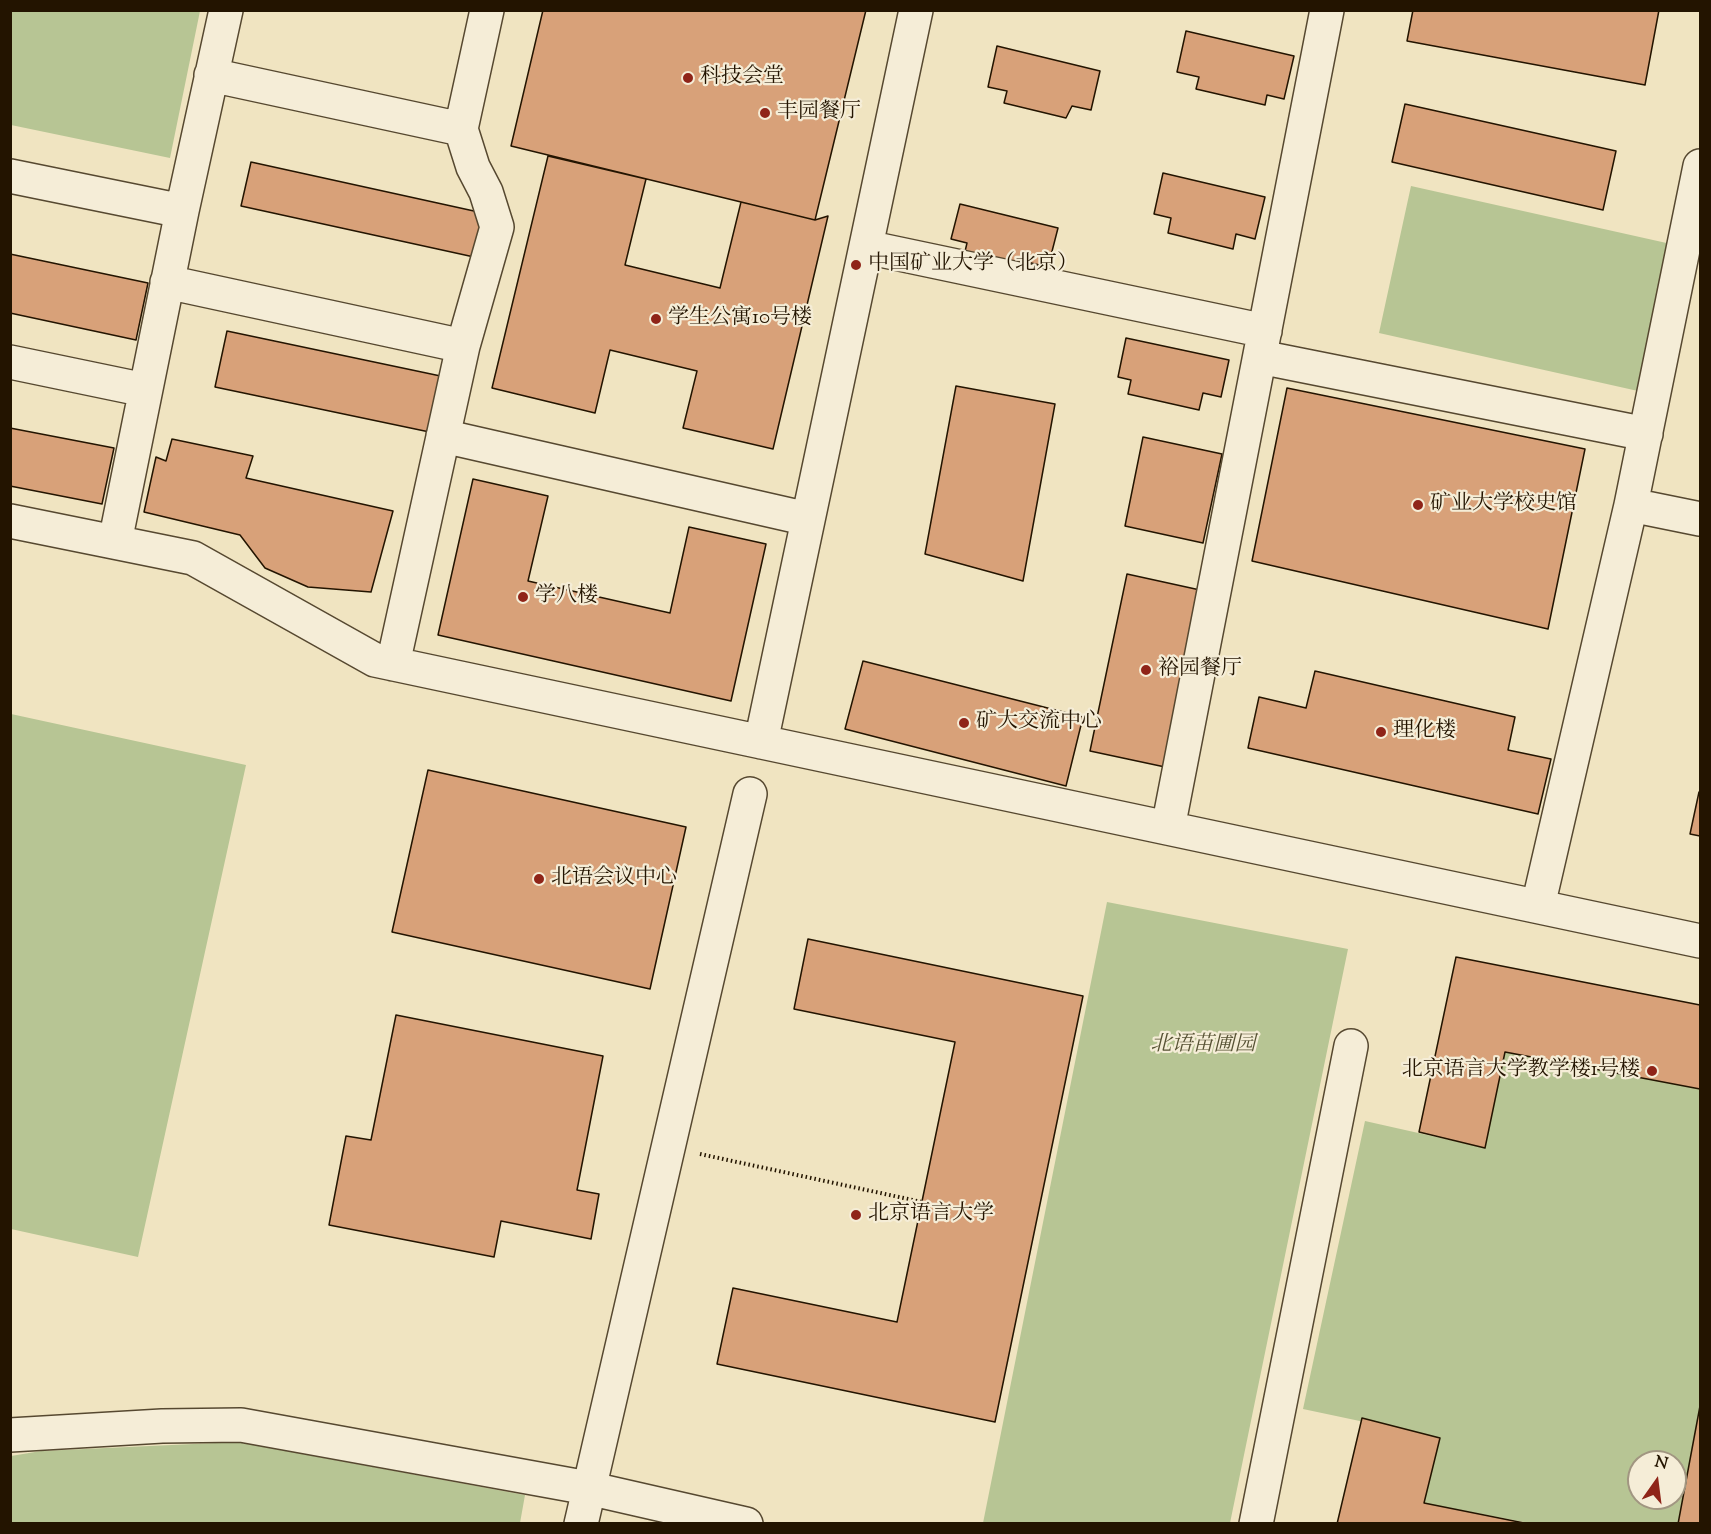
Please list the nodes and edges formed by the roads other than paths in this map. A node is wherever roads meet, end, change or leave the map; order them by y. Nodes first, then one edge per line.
1 (226, 10) edge
2 (487, 10) edge
3 (916, 10) edge
4 (1327, 10) edge
5 (212, 75) junction
6 (461, 129) junction
7 (1701, 166) edge
8 (10, 176) edge
9 (182, 211) junction
10 (866, 247) junction
11 (167, 282) junction
12 (1262, 344) junction
13 (463, 346) junction
14 (10, 362) edge
15 (145, 390) junction
16 (1646, 434) junction
17 (443, 436) junction
18 (1632, 506) junction
19 (808, 519) junction
20 (1701, 519) edge
21 (10, 521) edge
22 (115, 542) junction
23 (393, 664) junction
24 (761, 742) junction
25 (750, 794) dead end
26 (1168, 828) junction
27 (1538, 906) junction
28 (1701, 941) edge
29 (1351, 1046) dead end
30 (10, 1435) edge
31 (588, 1488) junction
32 (581, 1524) edge
33 (746, 1524) edge
34 (1256, 1524) edge

1 - 5 street
2 - 6 street
3 - 10 street
4 - 12 street
5 - 6 street
5 - 9 street
6 - 13 street
7 - 16 street
8 - 9 street
9 - 11 street
10 - 12 street
10 - 19 street
11 - 13 street
11 - 15 street
12 - 16 street
12 - 26 street
13 - 17 street
14 - 15 street
15 - 22 street
16 - 18 street
17 - 19 street
17 - 23 street
18 - 20 street
18 - 27 street
19 - 24 street
21 - 22 street
22 - 23 street
23 - 24 street
24 - 26 street
25 - 31 street
26 - 27 street
27 - 28 street
29 - 34 street
30 - 31 street
31 - 32 street
31 - 33 street

